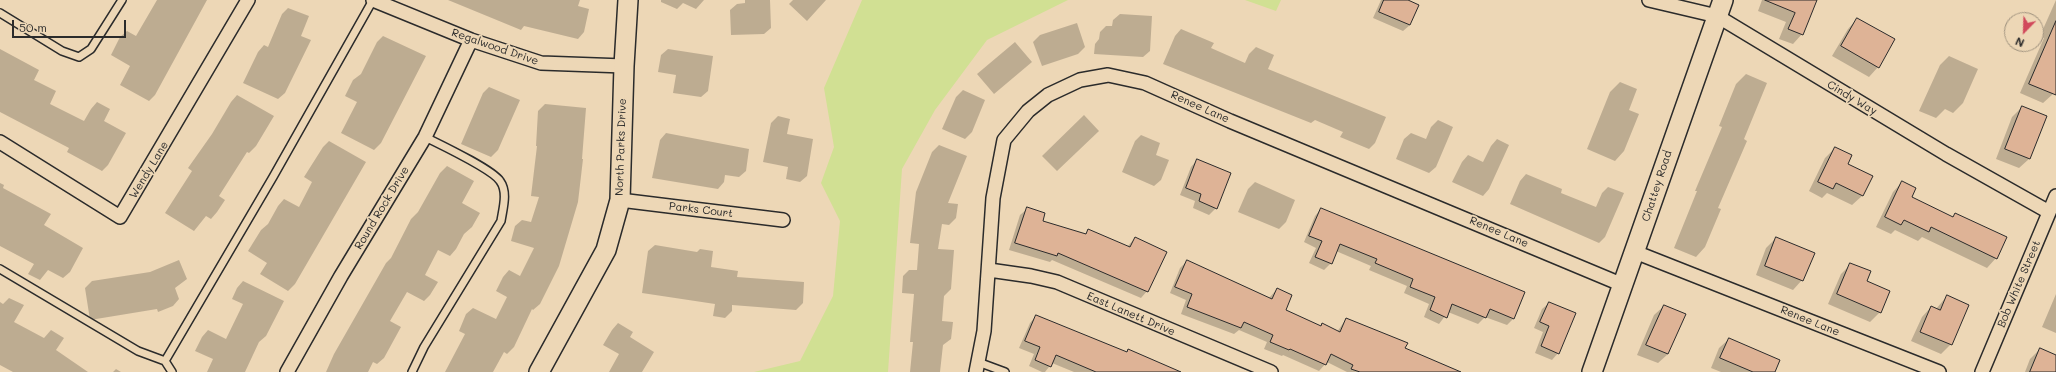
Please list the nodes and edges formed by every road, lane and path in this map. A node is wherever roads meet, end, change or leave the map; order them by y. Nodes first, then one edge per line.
1 (122, 0) edge
2 (248, 0) edge
3 (373, 0) edge
4 (628, 0) edge
5 (1649, 0) edge
6 (1720, 8) edge
7 (0, 13) edge
8 (471, 40) junction
9 (624, 66) junction
10 (425, 137) junction
11 (0, 142) edge
12 (2056, 196) edge
13 (620, 200) junction
14 (2049, 212) junction
15 (783, 220) dead end
16 (1635, 252) junction
17 (0, 269) edge
18 (988, 270) junction
19 (1623, 285) junction
20 (165, 361) junction
21 (977, 367) edge
22 (172, 372) edge
23 (287, 372) edge
24 (412, 372) edge
25 (539, 372) edge
26 (1005, 372) edge
27 (1270, 372) edge
28 (1592, 372) edge
29 (1939, 372) edge
30 (1982, 372) edge

1 - 7 lane
2 - 11 street, Wendy Lane
3 - 8 street, Regalwood Drive
3 - 20 lane
4 - 9 street, North Parks Drive
5 - 6 street, Cindy Way
6 - 14 street, Cindy Way
6 - 16 street, Chattey Road
8 - 9 street, Regalwood Drive
8 - 10 street, Round Rock Drive
9 - 13 street, North Parks Drive
10 - 23 street, Round Rock Drive
10 - 24 lane
12 - 14 street, Bob White Street
13 - 15 street, Parks Court
13 - 25 street, North Parks Drive
14 - 30 street, Bob White Street
16 - 19 street, Chattey Road
16 - 29 street, Renee Lane
17 - 20 lane
18 - 19 street, Renee Lane
18 - 21 street, Renee Lane
18 - 27 street, East Lanett Drive
19 - 28 street, Chattey Road
20 - 22 lane
21 - 26 lane

